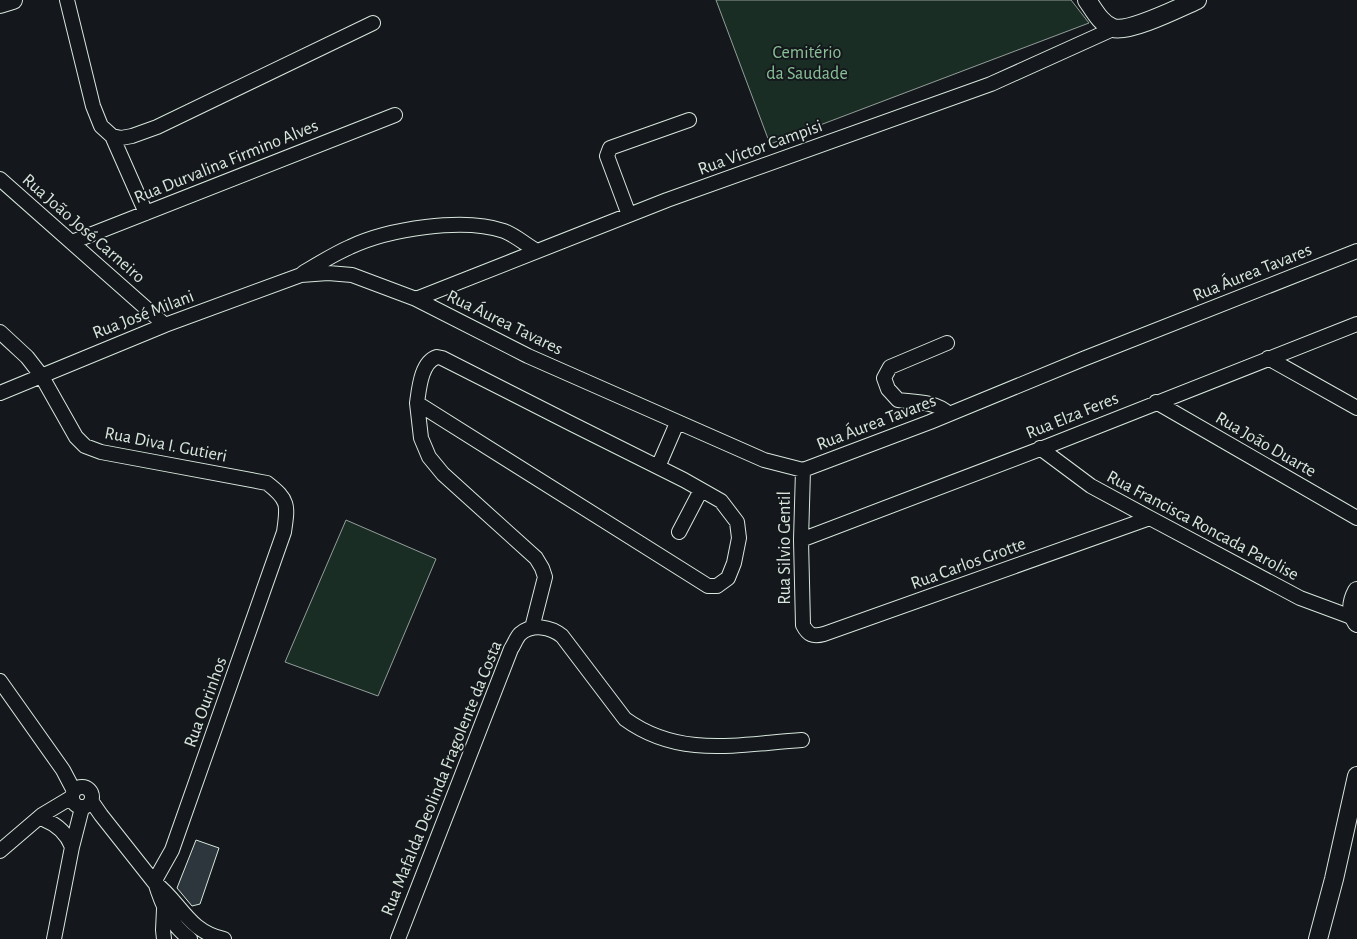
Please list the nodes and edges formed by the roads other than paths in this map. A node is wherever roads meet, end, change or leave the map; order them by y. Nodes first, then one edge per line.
1 (14, 0) edge
2 (67, 0) edge
3 (1087, 0) edge
4 (1197, 0) edge
5 (0, 4) edge
6 (373, 23) dead end
7 (1115, 28) junction
8 (395, 114) dead end
9 (689, 120) dead end
10 (112, 136) junction
11 (0, 179) edge
12 (146, 213) junction
13 (629, 215) junction
14 (72, 242) junction
15 (537, 251) junction
16 (1357, 251) edge
17 (301, 275) junction
18 (416, 298) junction
19 (1357, 324) edge
20 (165, 325) junction
21 (0, 332) edge
22 (947, 344) dead end
23 (1268, 358) junction
24 (41, 375) junction
25 (0, 393) edge
26 (1156, 402) junction
27 (417, 403) junction
28 (1357, 408) edge
29 (949, 414) junction
30 (678, 423) junction
31 (1040, 448) junction
32 (658, 467) junction
33 (803, 470) junction
34 (701, 490) junction
35 (1150, 518) junction
36 (1357, 518) edge
37 (284, 532) joint
38 (679, 532) dead end
39 (801, 540) junction
40 (1357, 591) edge
41 (1356, 619) edge
42 (803, 626) joint
43 (532, 628) junction
44 (0, 681) edge
45 (802, 740) dead end
46 (1357, 776) edge
47 (81, 800) junction
48 (40, 821) junction
49 (72, 847) junction
50 (0, 852) edge
51 (154, 882) junction
52 (179, 908) junction
53 (164, 909) junction
54 (54, 939) edge
55 (164, 939) edge
56 (190, 939) edge
57 (201, 939) edge
58 (224, 939) edge
59 (398, 939) edge
60 (1318, 939) edge

1 - 5 main road
2 - 10 street
3 - 7 main road
4 - 7 main road
6 - 10 street
7 - 13 street, Rua Victor Campisi
8 - 12 street, Rua Durvalina Firmino Alves
9 - 13 street
10 - 12 street
11 - 14 street, Rua João José Carneiro
12 - 14 street, Rua Durvalina Firmino Alves
13 - 15 street, Rua Victor Campisi
14 - 20 street, Rua João José Carneiro
15 - 17 street, Rua José Milani
15 - 18 street, Rua Victor Campisi
16 - 29 street, Rua Áurea Tavares
17 - 18 street, Rua José Milani
17 - 20 street, Rua José Milani
18 - 30 street, Rua Áurea Tavares
19 - 23 street, Rua Elza Feres
20 - 24 street, Rua José Milani
21 - 24 street, Rua Diva I. Gutieri
22 - 29 street
23 - 26 street, Rua Elza Feres
23 - 28 street
24 - 25 street, Rua José Milani
24 - 37 street, Rua Diva I. Gutieri
26 - 31 street, Rua Elza Feres
26 - 36 street, Rua João Duarte
27 - 32 street
27 - 34 street
27 - 43 street
29 - 33 street, Rua Áurea Tavares
30 - 32 street
30 - 33 street, Rua Áurea Tavares
31 - 35 street, Rua Francisca Roncada Parolise
31 - 39 street, Rua Elza Feres
32 - 34 street
33 - 39 street, Rua Silvio Gentil
34 - 38 street
35 - 41 street, Rua Francisca Roncada Parolise
35 - 42 street, Rua Carlos Grotte
37 - 51 street, Rua Ourinhos
39 - 42 street, Rua Silvio Gentil
40 - 41 main road
43 - 45 street
43 - 59 street, Rua Mafalda Deolinda Fragolente da Costa
44 - 47 street
46 - 60 main road
47 - 48 street
47 - 49 street
47 - 51 street
48 - 49 street
48 - 50 street
49 - 54 street
51 - 52 street
51 - 53 street
52 - 57 street
52 - 58 street
53 - 55 street
53 - 56 street

